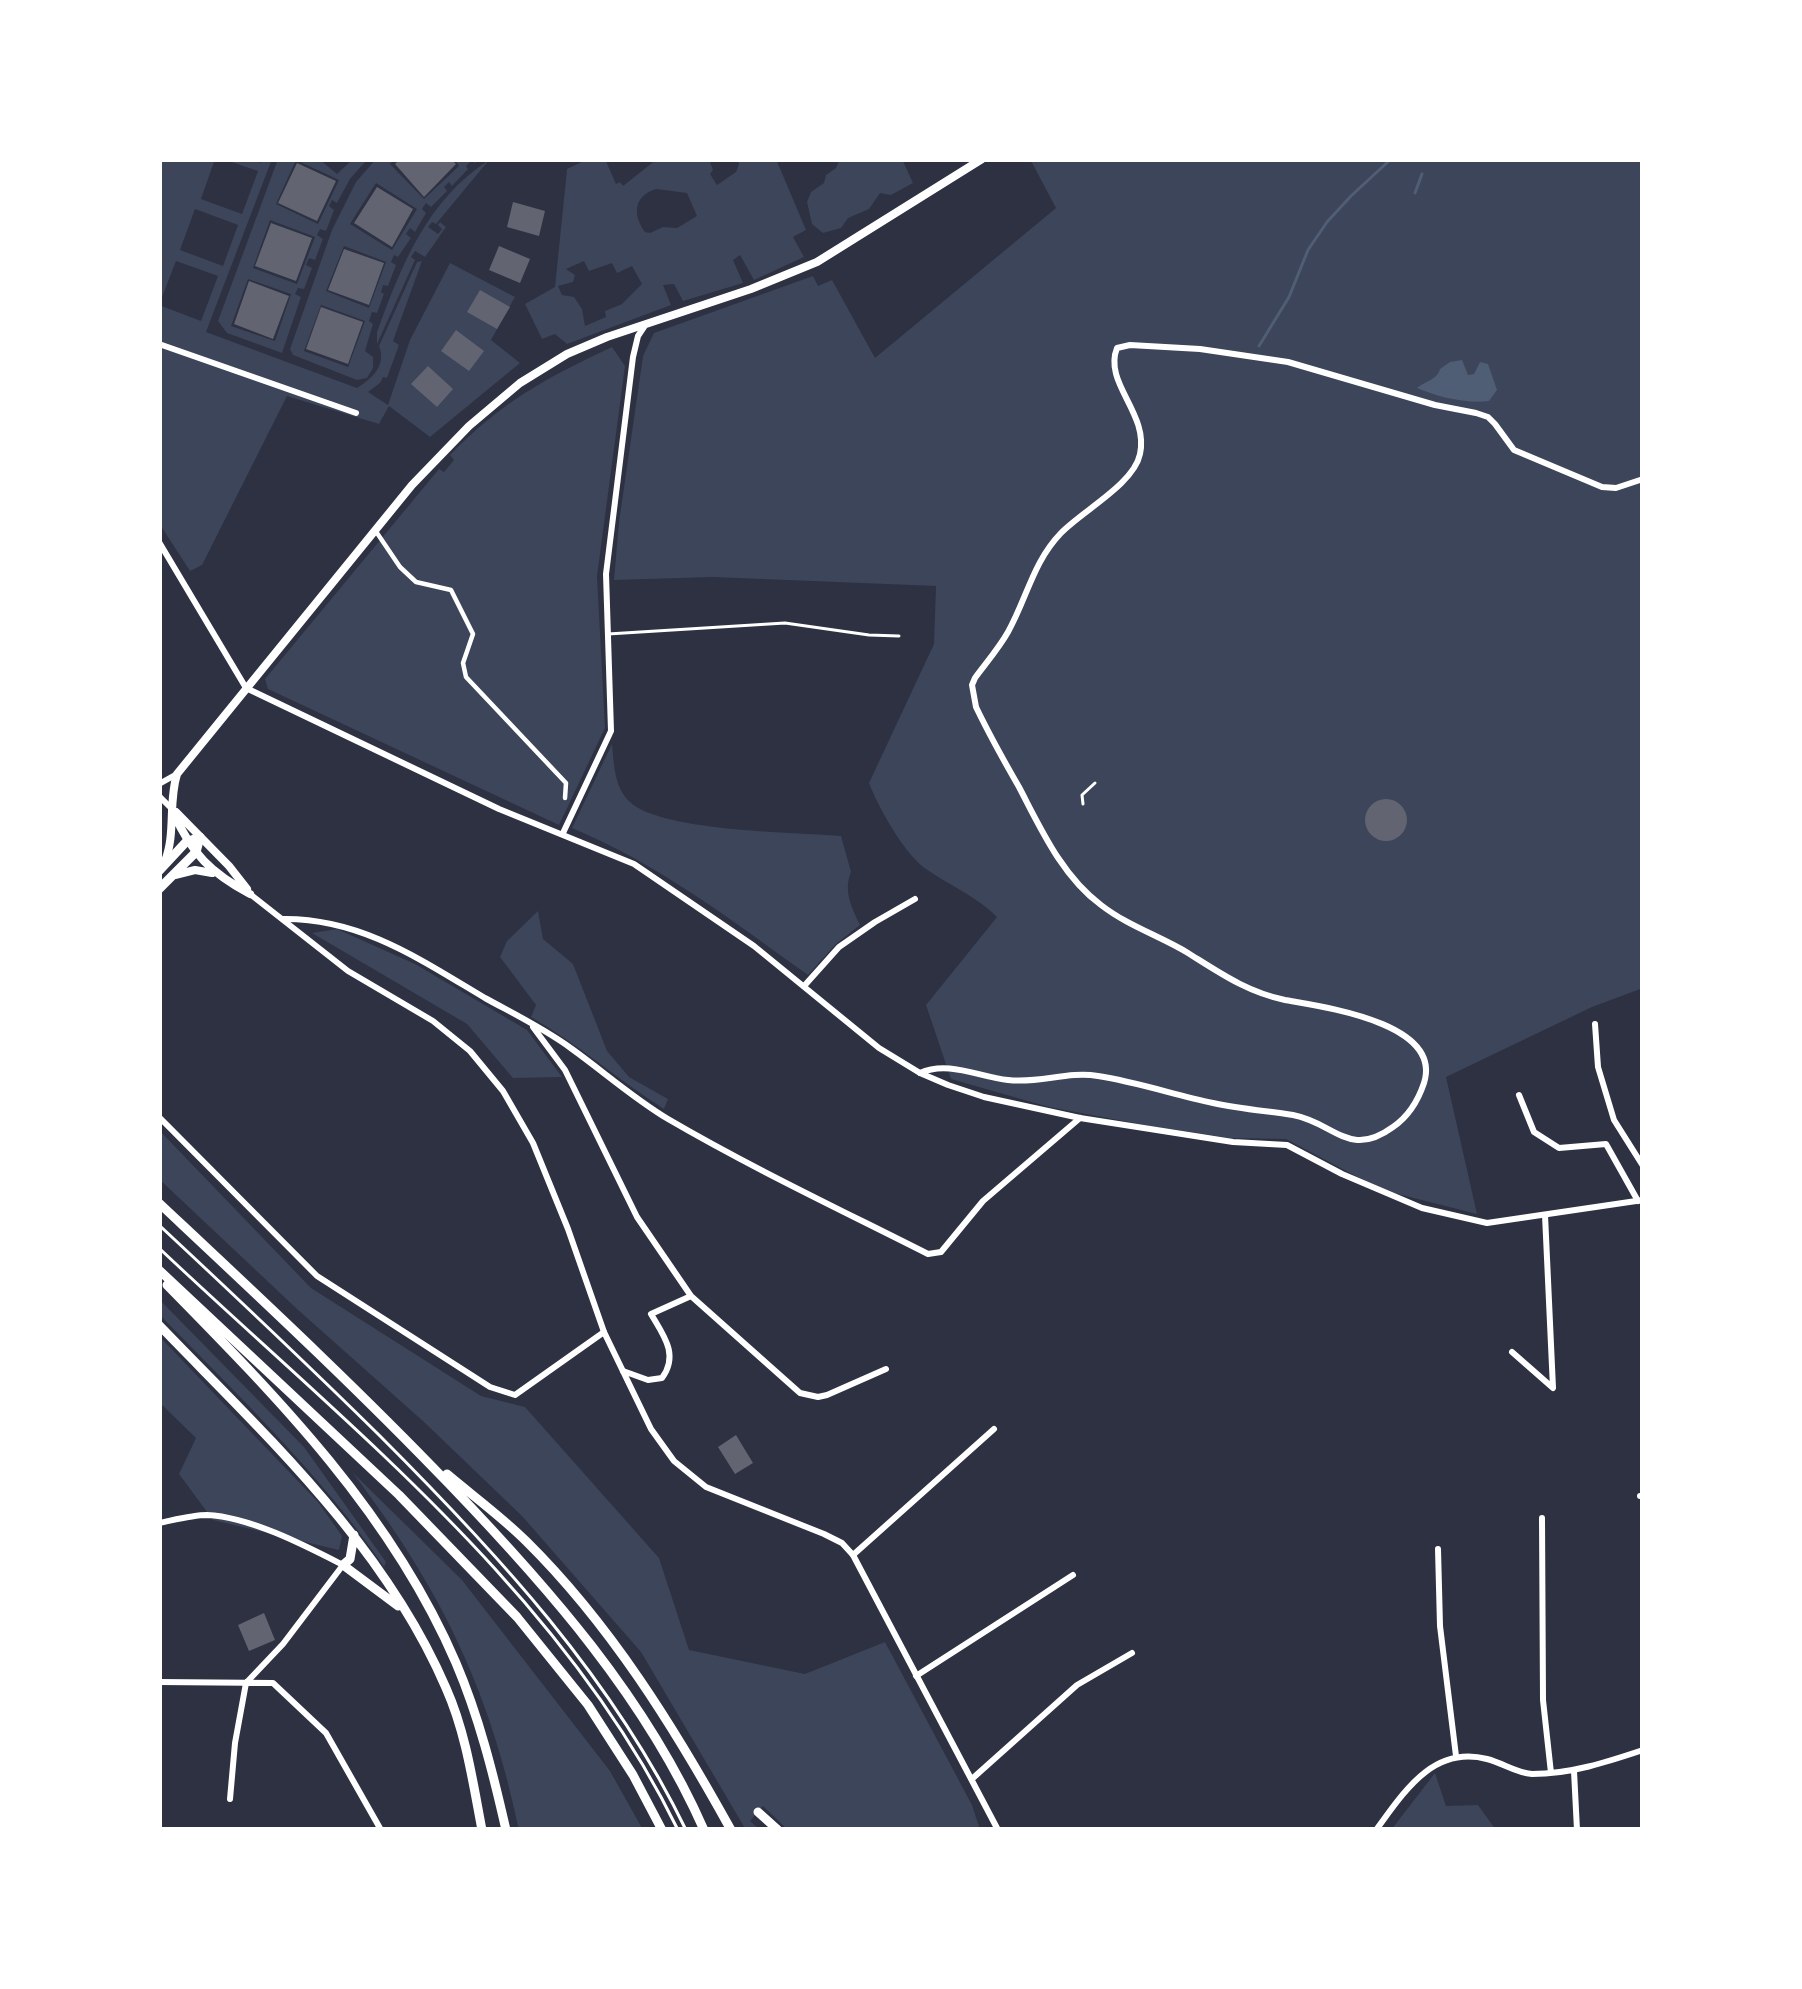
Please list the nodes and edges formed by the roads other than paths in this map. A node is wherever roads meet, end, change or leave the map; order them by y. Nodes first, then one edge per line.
1 (982, 159) edge
2 (646, 323) junction
3 (159, 344) edge
4 (356, 412) dead end
5 (1643, 479) edge
6 (375, 530) junction
7 (159, 542) edge
8 (608, 634) junction
9 (899, 636) dead end
10 (246, 688) junction
11 (177, 774) junction
12 (159, 784) edge
13 (159, 796) edge
14 (565, 798) dead end
15 (170, 807) junction
16 (563, 833) junction
17 (200, 837) junction
18 (186, 842) junction
19 (196, 852) junction
20 (161, 870) edge
21 (173, 876) junction
22 (218, 876) junction
23 (159, 889) edge
24 (250, 894) junction
25 (915, 899) dead end
26 (280, 919) junction
27 (805, 985) junction
28 (531, 1024) junction
29 (1595, 1024) dead end
30 (954, 1068) junction
31 (920, 1073) junction
32 (943, 1083) junction
33 (1519, 1095) dead end
34 (159, 1118) edge
35 (1080, 1118) junction
36 (1643, 1166) edge
37 (1641, 1201) edge
38 (159, 1203) edge
39 (1545, 1215) junction
40 (159, 1225) edge
41 (159, 1248) edge
42 (159, 1274) edge
43 (691, 1296) junction
44 (159, 1325) edge
45 (604, 1332) junction
46 (1512, 1352) dead end
47 (886, 1370) dead end
48 (623, 1371) junction
49 (994, 1429) dead end
50 (411, 1444) junction
51 (1543, 1518) dead end
52 (159, 1523) edge
53 (353, 1535) junction
54 (1438, 1549) dead end
55 (853, 1555) junction
56 (343, 1565) junction
57 (1073, 1575) dead end
58 (407, 1613) junction
59 (1132, 1653) dead end
60 (916, 1676) junction
61 (159, 1681) edge
62 (246, 1683) junction
63 (1643, 1750) edge
64 (1456, 1756) junction
65 (1574, 1771) junction
66 (1550, 1773) junction
67 (973, 1778) junction
68 (230, 1799) dead end
69 (758, 1812) dead end
70 (381, 1830) edge
71 (482, 1830) edge
72 (506, 1830) edge
73 (662, 1830) edge
74 (678, 1830) edge
75 (686, 1830) edge
76 (704, 1830) edge
77 (731, 1830) edge
78 (778, 1830) edge
79 (998, 1830) edge
80 (1376, 1830) edge
81 (1576, 1830) edge

1 - 2 main road
2 - 6 main road
2 - 8 street
3 - 4 street
5 - 30 street
6 - 10 main road
6 - 14 street
7 - 10 street
8 - 9 lane
8 - 16 street
10 - 11 main road
10 - 16 street
11 - 12 street
11 - 15 main road
13 - 15 street
15 - 17 main road
15 - 18 main road
15 - 20 main road
16 - 27 street
17 - 18 main road
17 - 19 main road
17 - 24 main road
18 - 19 main road
18 - 20 main road
19 - 21 main road
19 - 22 main road
21 - 22 main road
21 - 23 main road
22 - 24 main road
24 - 26 street
25 - 27 street
26 - 28 street
26 - 45 street
27 - 31 street
28 - 35 street
28 - 43 street
29 - 36 street
30 - 31 street
30 - 32 street
31 - 32 street
32 - 35 street
33 - 37 street
34 - 45 street
35 - 39 street
37 - 39 street
38 - 50 main road
39 - 46 street
40 - 75 lane
41 - 74 lane
42 - 72 main road
42 - 73 main road
43 - 47 street
43 - 48 street
44 - 53 main road
45 - 48 street
48 - 55 street
49 - 55 street
50 - 76 main road
50 - 77 main road
51 - 66 street
52 - 56 street
53 - 56 main road
53 - 58 main road
54 - 64 street
55 - 60 street
56 - 58 main road
56 - 62 street
57 - 60 street
58 - 71 main road
59 - 67 street
60 - 67 street
61 - 62 street
62 - 68 street
62 - 70 street
63 - 65 street
64 - 66 street
64 - 80 street
65 - 66 street
65 - 81 street
67 - 79 street
69 - 78 main road

